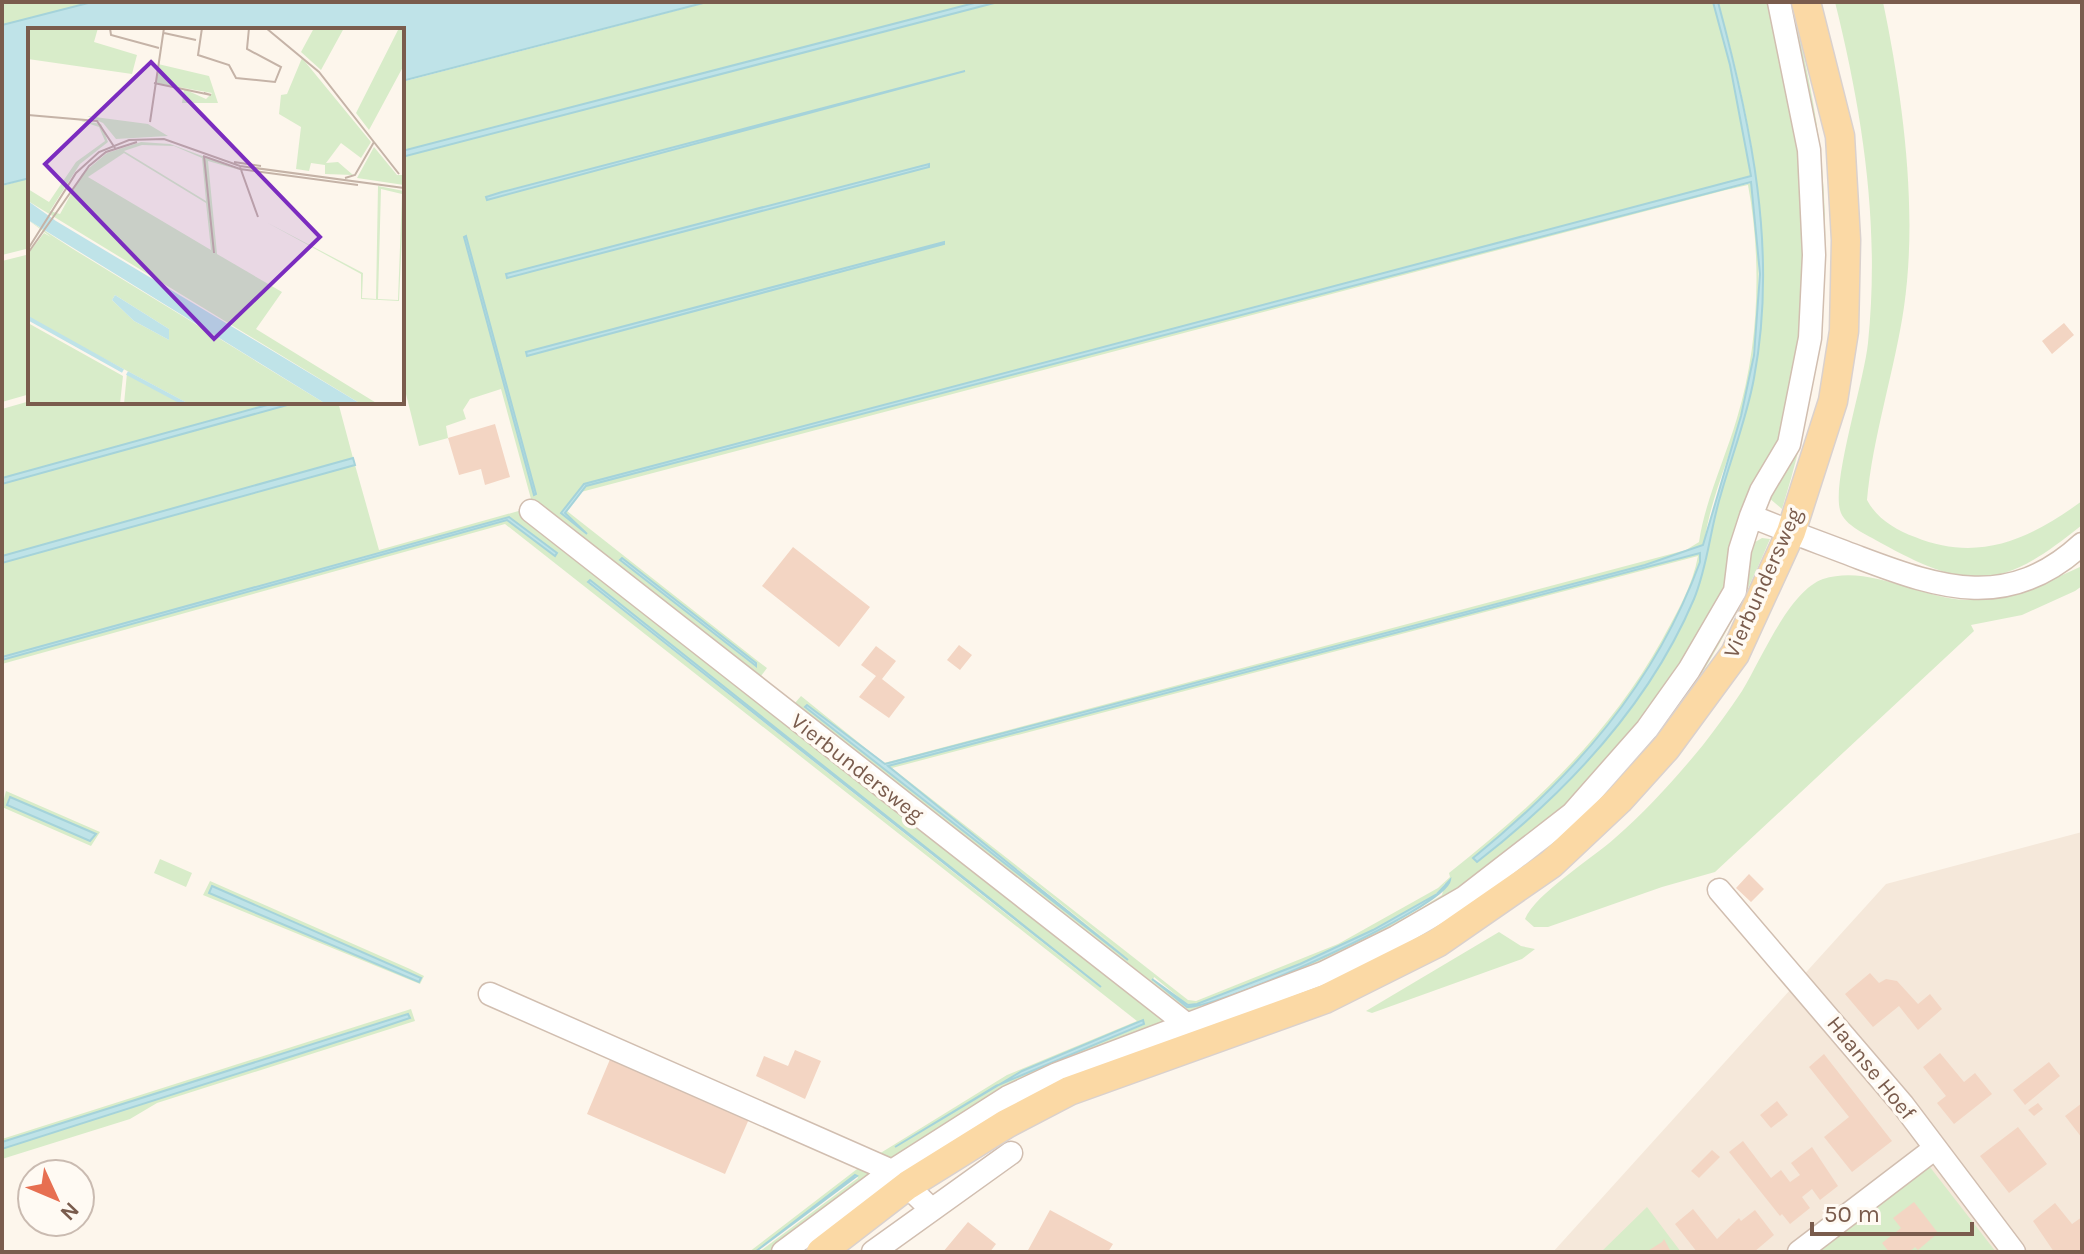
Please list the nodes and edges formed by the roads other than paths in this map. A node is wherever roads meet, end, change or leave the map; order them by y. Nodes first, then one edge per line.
1 (1779, 2) edge
2 (1806, 2) edge
3 (531, 511) dead end
4 (1751, 516) junction
5 (1791, 532) junction
6 (2082, 544) edge
7 (1719, 890) dead end
8 (490, 994) dead end
9 (1185, 1024) junction
10 (1209, 1041) junction
11 (1934, 1149) junction
12 (1011, 1153) dead end
13 (900, 1178) junction
14 (931, 1209) junction
15 (783, 1252) edge
16 (821, 1252) edge
17 (873, 1252) edge
18 (1799, 1252) edge
19 (2014, 1252) edge

1 - 4 street, Vierbundersweg
2 - 5 main road, Vierbundersweg
3 - 9 street, Vierbundersweg
4 - 5 street
4 - 9 street, Vierbundersweg
5 - 6 street
5 - 10 main road, Vierbundersweg
7 - 11 street, Haanse Hoef
8 - 13 street
9 - 10 street, Vierbundersweg
9 - 13 street, Vierbundersweg
10 - 13 main road, Vierbundersweg
11 - 18 street
11 - 19 street, Haanse Hoef
12 - 14 street
13 - 14 street
13 - 15 street, Vierbundersweg
13 - 16 main road, Vierbundersweg
14 - 17 street

